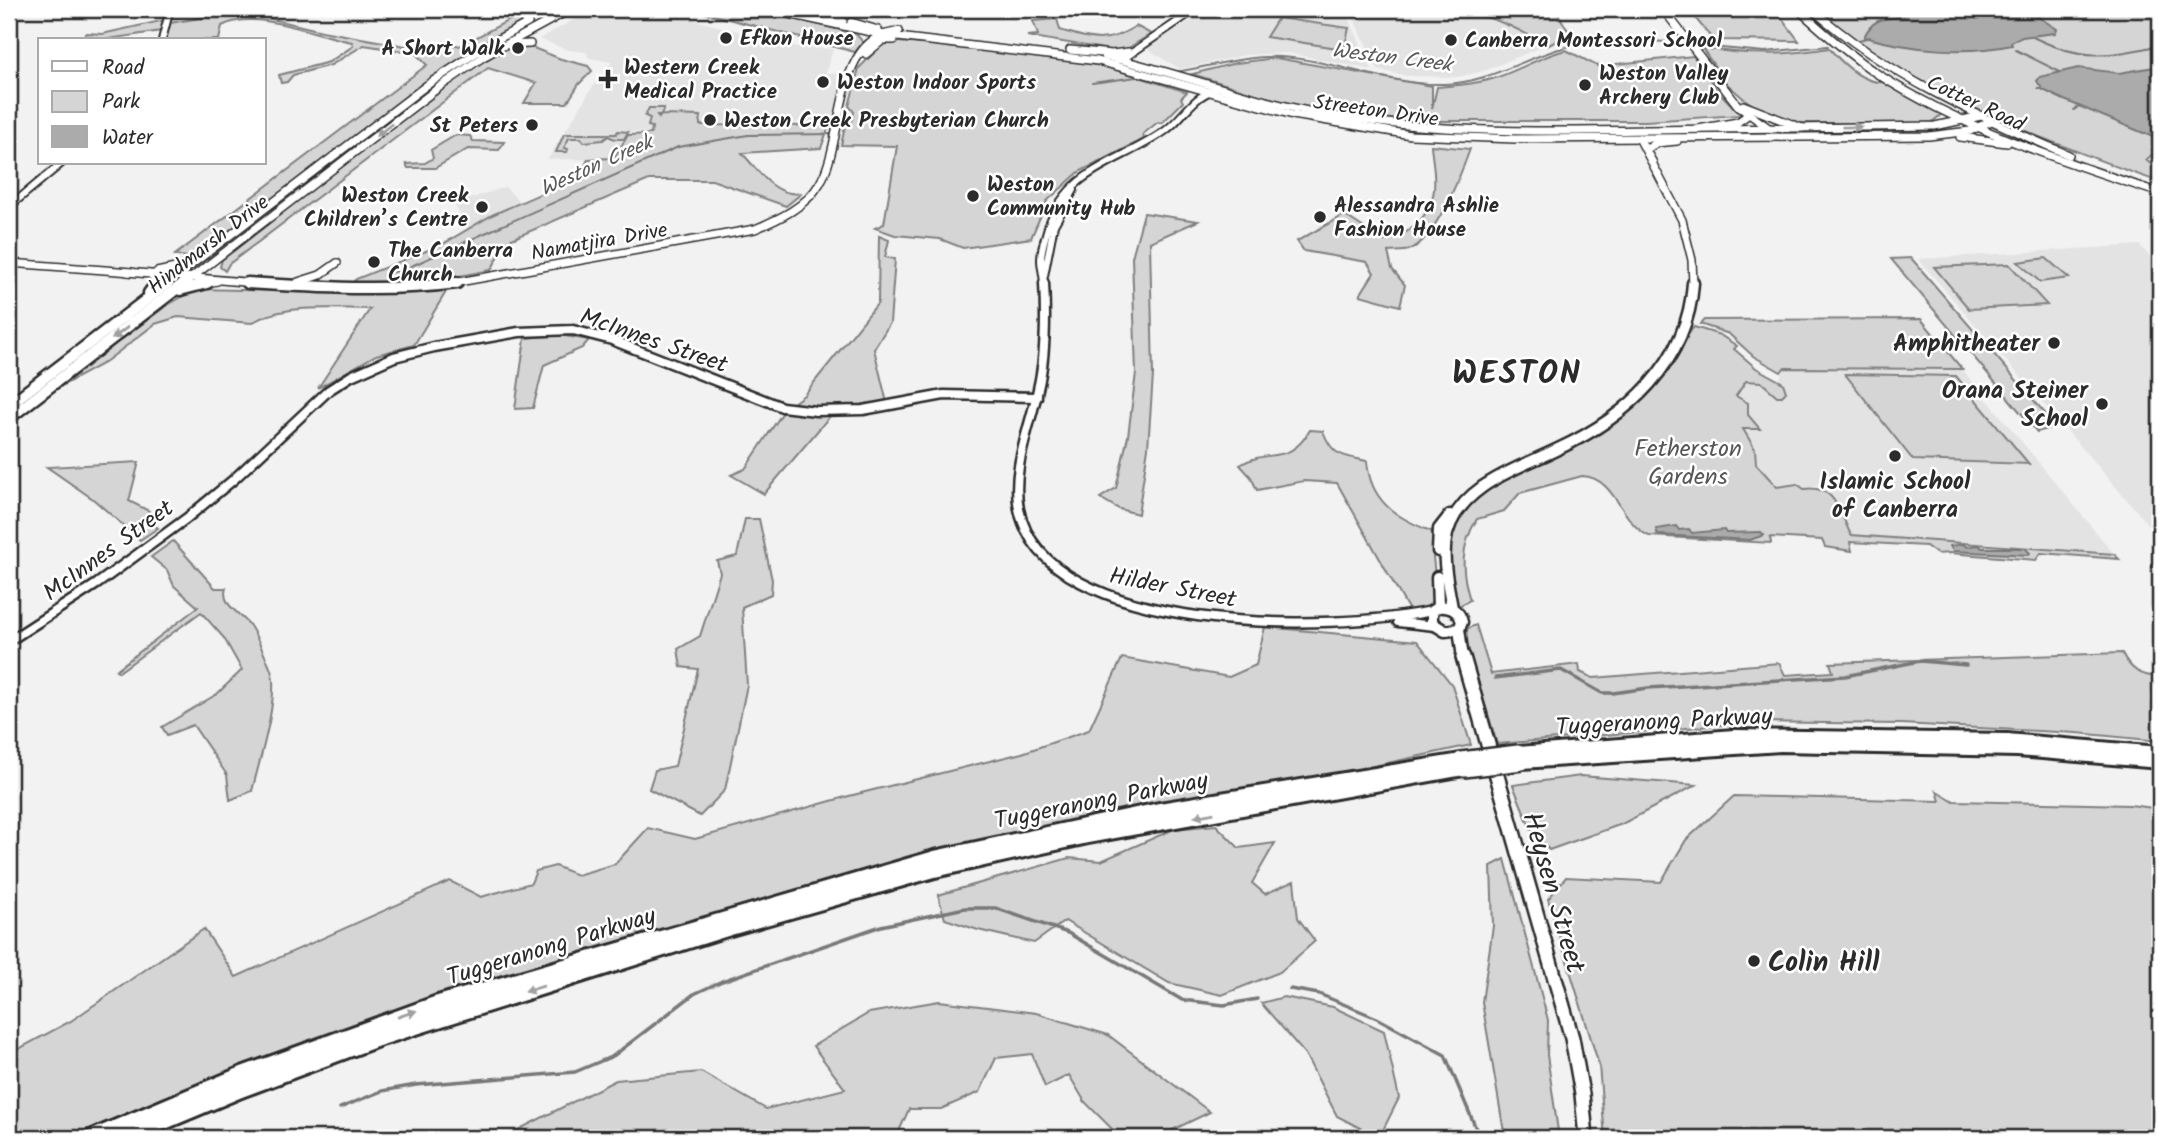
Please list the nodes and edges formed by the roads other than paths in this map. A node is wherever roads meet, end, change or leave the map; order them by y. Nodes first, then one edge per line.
1 (170, 9) edge
2 (556, 9) edge
3 (571, 9) edge
4 (577, 9) edge
5 (766, 9) edge
6 (795, 9) edge
7 (1196, 9) edge
8 (1663, 9) edge
9 (1798, 9) edge
10 (1812, 9) edge
11 (851, 22) junction
12 (899, 30) junction
13 (860, 31) junction
14 (879, 34) junction
15 (163, 38) edge
16 (945, 44) junction
17 (499, 48) junction
18 (1070, 50) junction
19 (1133, 51) junction
20 (863, 54) junction
21 (1121, 59) junction
22 (1098, 61) junction
23 (1136, 66) junction
24 (1168, 75) junction
25 (1198, 80) junction
26 (1190, 82) junction
27 (1208, 91) junction
28 (1229, 93) junction
29 (1200, 98) junction
30 (1740, 104) junction
31 (1945, 110) junction
32 (1749, 114) junction
33 (1980, 116) junction
34 (1968, 120) junction
35 (1991, 121) junction
36 (1926, 126) junction
37 (1981, 127) junction
38 (1772, 128) junction
39 (1802, 128) junction
40 (1652, 130) junction
41 (1585, 131) junction
42 (1700, 133) junction
43 (1944, 135) junction
44 (1784, 137) junction
45 (1625, 138) junction
46 (1639, 138) junction
47 (1646, 150) junction
48 (2039, 151) junction
49 (61, 164) edge
50 (2160, 187) edge
51 (2160, 193) edge
52 (9, 207) edge
53 (640, 252) junction
54 (592, 260) junction
55 (215, 261) junction
56 (9, 263) edge
57 (621, 263) dead end
58 (193, 264) junction
59 (607, 267) dead end
60 (154, 274) junction
61 (177, 276) junction
62 (193, 277) junction
63 (215, 279) junction
64 (288, 284) junction
65 (337, 288) junction
66 (174, 292) junction
67 (119, 320) junction
68 (1038, 395) junction
69 (9, 405) edge
70 (9, 418) edge
71 (1455, 513) junction
72 (1451, 608) junction
73 (1435, 609) junction
74 (1386, 620) junction
75 (1438, 628) junction
76 (1459, 629) junction
77 (9, 642) edge
78 (1464, 662) junction
79 (2160, 753) edge
80 (1520, 757) junction
81 (2160, 762) edge
82 (1462, 764) junction
83 (93, 1138) edge
84 (124, 1138) edge
85 (1586, 1138) edge

1 - 15 street
2 - 58 main road, Hindmarsh Drive
3 - 17 main road, Hindmarsh Drive
4 - 17 main road
5 - 13 main road, Streeton Drive
6 - 11 main road, Streeton Drive
7 - 19 street
8 - 30 main road
9 - 31 main road, Cotter Road
10 - 33 main road, Cotter Road
11 - 12 main road, Streeton Drive
11 - 14 main road
12 - 14 main road
12 - 18 main road, Streeton Drive
13 - 14 main road, Streeton Drive
13 - 20 main road
14 - 16 main road, Streeton Drive
14 - 20 main road, Namatjira Drive
16 - 20 main road
16 - 22 main road, Streeton Drive
17 -> 55 main road, Hindmarsh Drive
18 - 19 main road
18 - 21 main road, Streeton Drive
19 - 21 street
19 - 23 main road
20 - 53 main road, Namatjira Drive
21 - 22 street
21 - 23 main road, Streeton Drive
22 - 23 main road, Streeton Drive
23 - 24 main road, Streeton Drive
23 - 24 main road, Streeton Drive
24 - 26 main road, Streeton Drive
25 - 26 main road, Streeton Drive
25 - 27 street
25 - 28 main road, Streeton Drive
26 - 27 main road, Streeton Drive
26 - 29 main road
27 - 28 main road, Streeton Drive
27 - 29 street, Hilder Street
28 - 29 main road
28 - 41 main road, Streeton Drive
28 - 45 main road, Streeton Drive
29 - 68 street, Hilder Street
30 - 32 main road
30 - 38 main road
30 - 39 main road
31 - 34 main road, Cotter Road
31 - 36 main road
32 - 38 main road
32 - 42 main road
33 - 34 main road, Streeton Drive
33 - 35 main road, Cotter Road
34 - 36 main road, Streeton Drive
34 - 37 main road, Cotter Road
35 - 37 main road, Streeton Drive
35 - 50 main road, Cotter Road
39 -> 36 main road, Streeton Drive
37 - 43 main road, Streeton Drive
37 - 48 main road, Cotter Road
38 - 39 main road, Streeton Drive
38 - 42 main road, Streeton Drive
38 - 44 main road
40 - 41 main road, Streeton Drive
40 - 42 main road, Streeton Drive
40 - 46 main road
41 - 46 main road
42 - 44 main road, Streeton Drive
42 - 46 main road, Streeton Drive
42 - 47 main road
43 - 44 main road, Streeton Drive
43 - 48 main road
45 - 46 main road, Streeton Drive
45 - 47 main road
46 - 47 main road, Heysen Street
47 - 71 main road, Heysen Street
48 - 51 main road, Cotter Road
49 - 52 street
53 - 54 main road, Namatjira Drive
53 - 57 main road
54 - 59 main road
54 - 65 main road, Namatjira Drive
55 - 62 main road, Hindmarsh Drive
55 - 63 main road
56 - 60 main road, Namatjira Drive
58 - 60 main road
58 - 61 main road, Hindmarsh Drive
60 - 61 main road, Namatjira Drive
60 - 67 main road
61 - 62 main road, Namatjira Drive
61 - 67 main road, Hindmarsh Drive
62 - 63 main road, Namatjira Drive
62 - 66 main road, Hindmarsh Drive
63 - 64 main road, Namatjira Drive
63 - 66 main road
64 - 65 main road, Namatjira Drive
64 - 65 main road
66 -> 70 main road, Hindmarsh Drive
67 - 69 main road, Hindmarsh Drive
68 - 74 street, Hilder Street
68 - 77 street, McInnes Street
71 - 72 main road, Heysen Street
71 - 73 main road, Heysen Street
72 - 73 main road
72 - 76 main road, Heysen Street
73 - 74 street, Hilder Street
73 - 75 main road, Heysen Street
74 - 75 street, Hilder Street
75 - 76 main road
75 - 78 main road, Heysen Street
76 - 78 main road, Heysen Street
78 - 85 main road, Heysen Street
79 - 80 highway, Tuggeranong Parkway
80 - 81 highway, Tuggeranong Parkway
80 - 82 highway, Tuggeranong Parkway, bridge
83 -> 82 highway, Tuggeranong Parkway
82 -> 84 highway, Tuggeranong Parkway

